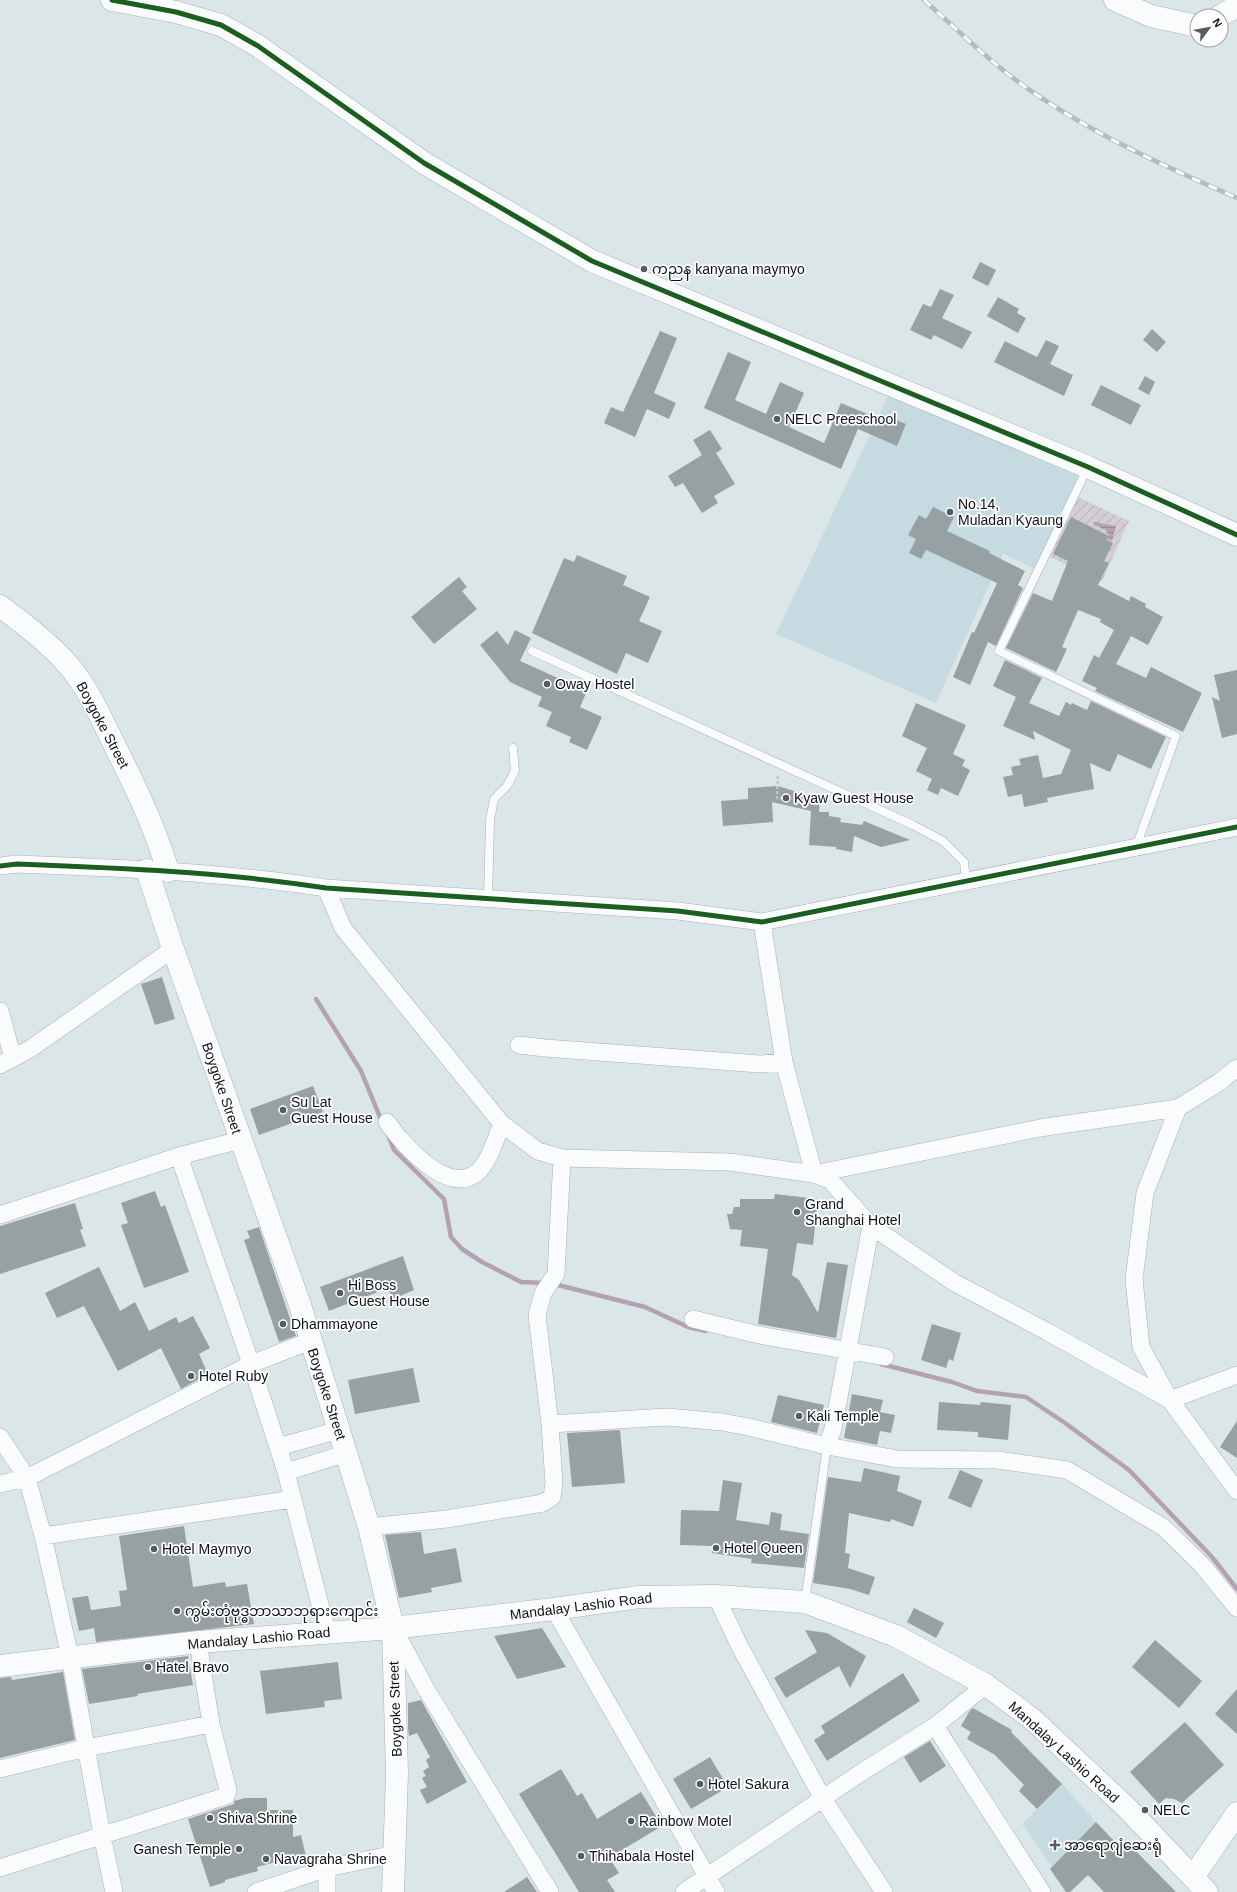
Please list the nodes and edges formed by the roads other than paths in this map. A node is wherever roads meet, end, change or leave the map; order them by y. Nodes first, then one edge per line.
1 (112, 0) edge
2 (1115, 0) edge
3 (1189, 24) edge
4 (1088, 467) junction
5 (1237, 535) edge
6 (0, 606) edge
7 (532, 652) dead end
8 (513, 748) dead end
9 (1237, 827) edge
10 (1136, 847) junction
11 (0, 866) edge
12 (158, 870) junction
13 (966, 880) junction
14 (326, 888) junction
15 (488, 899) junction
16 (762, 922) junction
17 (173, 949) junction
18 (0, 1011) edge
19 (519, 1044) dead end
20 (6, 1062) edge
21 (784, 1062) junction
22 (1237, 1068) edge
23 (1178, 1108) junction
24 (387, 1122) dead end
25 (502, 1124) junction
26 (240, 1140) junction
27 (179, 1156) junction
28 (562, 1158) junction
29 (814, 1174) junction
30 (0, 1215) edge
31 (871, 1226) junction
32 (693, 1319) dead end
33 (310, 1341) junction
34 (848, 1350) junction
35 (885, 1357) dead end
36 (251, 1364) junction
37 (1237, 1375) edge
38 (1170, 1400) junction
39 (550, 1424) junction
40 (339, 1430) junction
41 (0, 1438) edge
42 (827, 1446) junction
43 (278, 1447) junction
44 (347, 1453) junction
45 (286, 1472) junction
46 (28, 1478) junction
47 (0, 1484) edge
48 (1237, 1491) edge
49 (293, 1499) junction
50 (369, 1527) junction
51 (43, 1536) junction
52 (716, 1596) junction
53 (805, 1602) junction
54 (1237, 1608) edge
55 (554, 1609) junction
56 (393, 1628) junction
57 (327, 1632) junction
58 (198, 1642) junction
59 (70, 1657) junction
60 (0, 1666) edge
61 (986, 1685) junction
62 (211, 1724) junction
63 (935, 1726) junction
64 (86, 1748) junction
65 (0, 1768) edge
66 (823, 1799) junction
67 (1237, 1813) edge
68 (102, 1835) junction
69 (395, 1854) junction
70 (0, 1868) edge
71 (327, 1868) junction
72 (707, 1878) junction
73 (1200, 1885) edge
74 (114, 1892) edge
75 (256, 1892) edge
76 (327, 1892) edge
77 (393, 1892) edge
78 (550, 1892) edge
79 (684, 1892) edge
80 (716, 1892) edge
81 (884, 1892) edge
82 (1042, 1892) edge

1 - 4 main road
2 - 3 main road
4 - 5 main road
4 - 10 lane
6 - 12 main road, Boygoke Street
7 - 13 lane
8 - 15 lane
9 - 10 street
10 - 13 street
11 - 12 street
12 - 14 street
12 - 17 main road, Boygoke Street
13 - 16 street
14 - 15 street
14 - 25 street
15 - 16 street
16 - 21 street
17 - 20 street
17 - 26 main road, Boygoke Street
18 - 20 street
19 - 21 street
21 - 29 street
22 - 23 street
23 - 29 street
23 - 38 street
24 - 25 street
25 - 28 street
26 - 27 street
26 - 33 main road, Boygoke Street
27 - 30 street
27 - 36 street
28 - 29 street
28 - 39 street
29 - 31 street
31 - 34 street
31 - 38 street
32 - 34 street
33 - 36 street
33 - 40 main road, Boygoke Street
34 - 35 street
34 - 42 street
36 - 43 street
36 - 46 street
37 - 38 street
38 - 48 street
39 - 42 street
39 - 50 street
40 - 43 street
40 - 44 main road, Boygoke Street
41 - 46 street
42 - 53 lane
42 - 54 street
43 - 45 street
44 - 45 street
44 - 50 main road, Boygoke Street
45 - 49 street
46 - 47 street
46 - 51 street
49 - 51 street
49 - 57 street
50 - 56 main road, Boygoke Street
51 - 59 street
52 - 53 main road, Mandalay Lashio Road
52 - 55 main road, Mandalay Lashio Road
52 - 66 street
53 - 61 main road, Mandalay Lashio Road
55 - 56 main road, Mandalay Lashio Road
55 - 72 street
56 - 57 main road, Mandalay Lashio Road
56 - 69 main road, Boygoke Street
56 - 78 street
57 - 58 main road, Mandalay Lashio Road
58 - 59 main road, Mandalay Lashio Road
58 - 62 street
59 - 60 main road, Mandalay Lashio Road
59 - 64 street
61 - 63 street
61 - 73 main road, Mandalay Lashio Road
62 - 64 street
62 - 68 street
63 - 66 street
63 - 82 street
64 - 65 street
64 - 68 street
66 - 72 street
66 - 81 street
67 - 73 main road
68 - 70 street
68 - 74 street
69 - 71 street
69 - 77 main road, Boygoke Street
71 - 75 street
71 - 76 street
72 - 79 street
72 - 80 street

